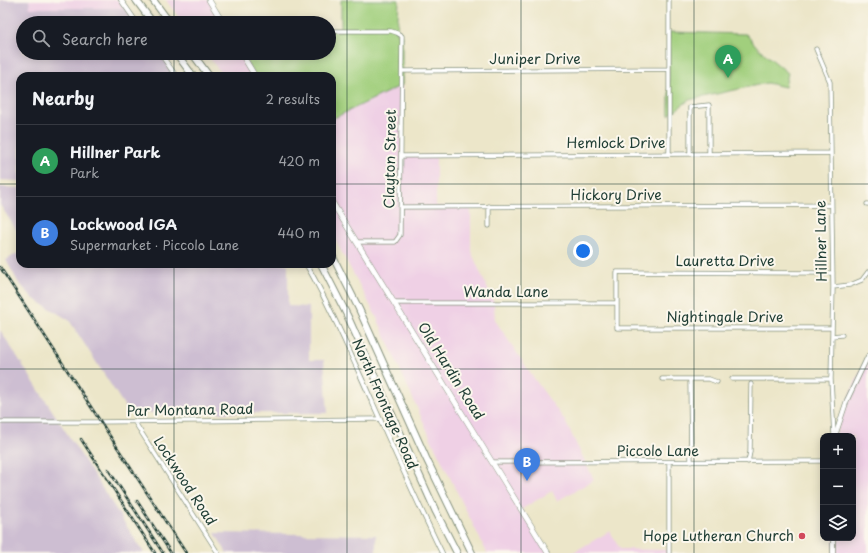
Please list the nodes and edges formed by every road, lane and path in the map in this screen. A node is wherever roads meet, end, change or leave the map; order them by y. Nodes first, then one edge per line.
1 (120, 0) edge
2 (136, 0) edge
3 (153, 0) edge
4 (209, 0) edge
5 (669, 0) edge
6 (132, 16) edge
7 (148, 16) edge
8 (165, 16) edge
9 (219, 16) edge
10 (336, 32) edge
11 (816, 49) dead end
12 (165, 60) edge
13 (181, 60) edge
14 (197, 60) edge
15 (245, 60) edge
16 (668, 69) junction
17 (402, 71) junction
18 (173, 72) edge
19 (190, 72) edge
20 (206, 72) edge
21 (253, 72) edge
22 (832, 153) junction
23 (669, 154) junction
24 (690, 154) junction
25 (709, 154) junction
26 (401, 156) junction
27 (831, 205) junction
28 (400, 206) junction
29 (489, 206) junction
30 (336, 208) edge
31 (489, 226) dead end
32 (357, 242) junction
33 (336, 263) edge
34 (308, 268) edge
35 (323, 268) edge
36 (833, 272) junction
37 (868, 272) edge
38 (833, 287) junction
39 (394, 303) junction
40 (617, 303) junction
41 (832, 328) junction
42 (842, 335) dead end
43 (832, 336) junction
44 (868, 356) edge
45 (662, 379) dead end
46 (690, 379) junction
47 (732, 379) dead end
48 (831, 379) junction
49 (717, 382) dead end
50 (751, 384) dead end
51 (380, 419) junction
52 (134, 421) junction
53 (0, 422) edge
54 (835, 433) edge
55 (836, 433) edge
56 (820, 461) edge
57 (494, 462) junction
58 (669, 462) junction
59 (691, 462) junction
60 (748, 462) junction
61 (833, 541) edge
62 (218, 553) edge
63 (442, 553) edge
64 (457, 553) edge
65 (472, 553) edge
66 (548, 553) edge
67 (669, 553) edge
68 (833, 553) edge

1 - 6 street
2 - 7 highway
3 - 8 highway
4 - 9 main road
5 - 16 street
10 - 17 street, Clayton Street
11 - 22 street, Hillner Lane
12 - 18 street
13 - 19 highway
14 - 20 highway
15 - 21 main road
16 - 17 street, Juniper Drive
16 - 23 street
17 - 26 street, Clayton Street
22 - 25 street, Hemlock Drive
22 - 27 street, Hillner Lane
23 - 24 street, Hemlock Drive
23 - 26 street, Hemlock Drive
24 - 25 street, Hemlock Drive
24 - 25 street
26 - 28 street, Clayton Street
27 - 29 street, Hickory Drive
27 - 36 street, Hillner Lane
28 - 29 street, Hickory Drive
28 - 32 street, Clayton Street
29 - 31 street
30 - 32 main road, Old Hardin Road
32 - 39 main road, Old Hardin Road
33 - 65 highway
34 - 51 street, North Frontage Road
35 - 64 highway
36 - 38 street, Hillner Lane
36 - 40 street, Lauretta Drive
37 - 38 street
38 - 41 street, Hillner Lane
39 - 40 street, Wanda Lane
39 - 57 main road, Old Hardin Road
40 - 41 street, Nightingale Drive
41 - 43 street, Hillner Lane
42 - 43 street
43 - 48 street, Hillner Lane
44 - 55 street
45 - 46 street
46 - 49 street
46 - 59 street
47 - 48 street
48 - 54 street, Hillner Lane
50 - 60 street
51 - 52 street, Par Montana Road
51 - 63 street, North Frontage Road
52 - 53 street, Par Montana Road
52 - 62 street, Lockwood Road
56 - 60 street, Piccolo Lane
57 - 58 street, Piccolo Lane
57 - 66 main road, Old Hardin Road
58 - 59 street, Piccolo Lane
58 - 67 street
59 - 60 street, Piccolo Lane
61 - 68 street

